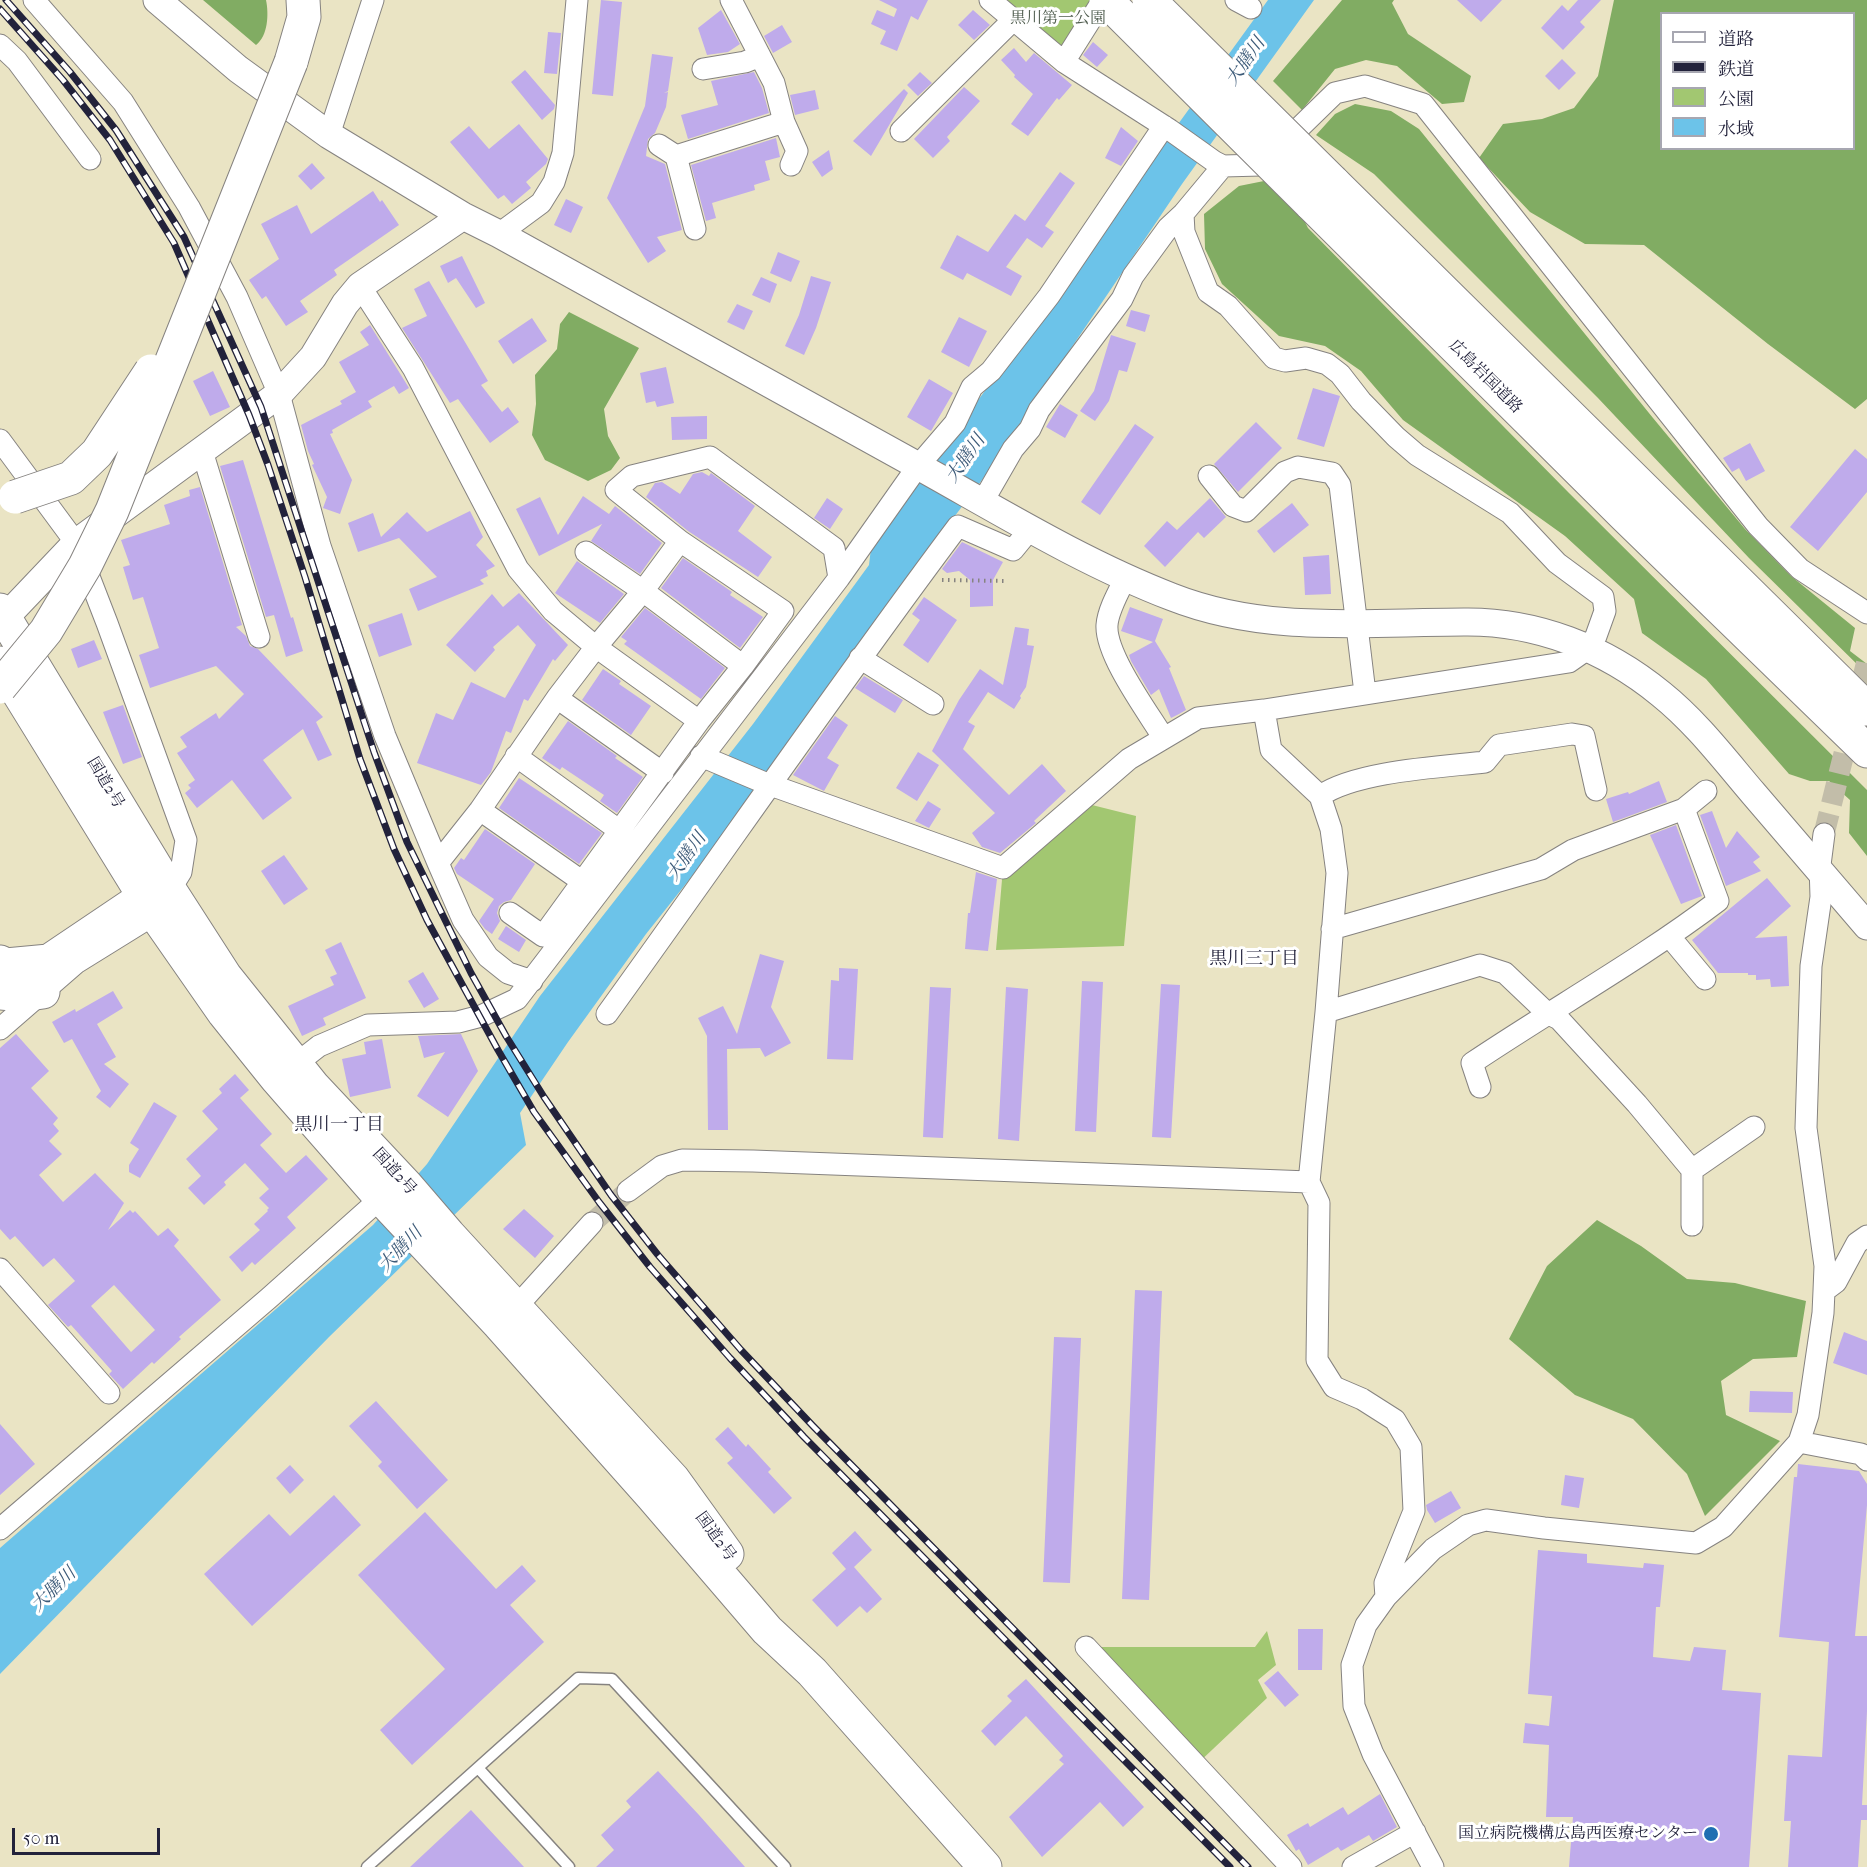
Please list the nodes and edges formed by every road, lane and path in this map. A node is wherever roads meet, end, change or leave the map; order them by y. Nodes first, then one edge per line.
1 (34, 0) edge
2 (157, 0) edge
3 (286, 0) edge
4 (303, 0) edge
5 (373, 0) edge
6 (577, 0) edge
7 (730, 0) edge
8 (990, 0) edge
9 (1104, 0) edge
10 (1149, 0) edge
11 (1014, 19) junction
12 (0, 45) edge
13 (285, 53) junction
14 (760, 56) junction
15 (1064, 62) junction
16 (704, 69) dead end
17 (784, 122) junction
18 (1167, 128) junction
19 (901, 131) dead end
20 (329, 135) junction
21 (90, 159) dead end
22 (1219, 164) junction
23 (791, 165) dead end
24 (1322, 192) junction
25 (1183, 214) junction
26 (463, 216) junction
27 (695, 230) dead end
28 (499, 234) junction
29 (360, 286) junction
30 (151, 371) junction
31 (279, 394) junction
32 (0, 440) edge
33 (202, 451) junction
34 (922, 468) junction
35 (1209, 476) dead end
36 (8, 495) edge
37 (979, 499) junction
38 (1031, 528) junction
39 (680, 541) junction
40 (76, 543) junction
41 (586, 552) dead end
42 (839, 578) junction
43 (1126, 578) junction
44 (918, 579) junction
45 (1008, 581) dead end
46 (643, 591) junction
47 (1867, 613) edge
48 (2, 617) edge
49 (1356, 624) junction
50 (259, 637) dead end
51 (596, 647) junction
52 (1589, 648) junction
53 (860, 657) junction
54 (0, 662) edge
55 (738, 672) junction
56 (0, 687) edge
57 (1365, 693) junction
58 (557, 698) junction
59 (741, 704) junction
60 (933, 704) dead end
61 (1867, 709) edge
62 (1264, 710) junction
63 (699, 721) junction
64 (1163, 737) junction
65 (1867, 751) edge
66 (516, 756) junction
67 (707, 759) junction
68 (663, 773) junction
69 (769, 784) junction
70 (1596, 790) dead end
71 (1706, 791) dead end
72 (1320, 796) junction
73 (1684, 808) junction
74 (480, 810) junction
75 (620, 831) junction
76 (1824, 834) tunnel mouth
77 (438, 863) junction
78 (1820, 871) junction
79 (583, 882) junction
80 (156, 900) junction
81 (510, 914) dead end
82 (1867, 926) edge
83 (1332, 929) junction
84 (1670, 937) junction
85 (0, 962) edge
86 (1705, 979) dead end
87 (532, 981) junction
88 (44, 992) junction
89 (0, 993) edge
90 (1326, 1012) junction
91 (1547, 1013) junction
92 (607, 1014) dead end
93 (0, 1029) edge
94 (287, 1071) junction
95 (1480, 1087) dead end
96 (1754, 1127) dead end
97 (1692, 1170) junction
98 (1309, 1182) junction
99 (628, 1191) tunnel mouth
100 (391, 1195) junction
101 (592, 1223) tunnel mouth
102 (1692, 1225) dead end
103 (1867, 1236) edge
104 (0, 1269) edge
105 (1824, 1291) junction
106 (507, 1316) junction
107 (109, 1393) dead end
108 (1799, 1442) junction
109 (1867, 1460) edge
110 (0, 1529) edge
111 (1386, 1598) junction
112 (1086, 1647) dead end
113 (478, 1768) junction
114 (1415, 1832) junction
115 (367, 1867) edge
116 (568, 1867) edge
117 (785, 1867) edge
118 (985, 1867) edge
119 (1291, 1867) edge
120 (1353, 1867) edge
121 (1433, 1867) edge

1 - 31 street
2 - 20 street
3 - 13 highway
4 - 13 highway
5 - 20 street
6 - 28 street
7 - 14 street
8 - 11 street
9 - 15 street
9 - 24 highway, 広島岩国道路, bridge
10 - 24 highway, 広島岩国道路, bridge
11 - 15 street
11 - 19 street
12 - 21 street
13 - 30 highway
13 - 56 highway, bridge
14 - 16 street
14 - 17 street
15 - 18 street
17 - 23 street
17 - 27 street
18 - 22 street
18 - 34 street
20 - 26 street
22 - 25 street
22 - 47 street
24 - 61 highway, 広島岩国道路
24 - 65 highway, 広島岩国道路
25 - 37 street
25 - 52 street
26 - 28 street
26 - 29 street
28 - 34 street
29 - 31 street
29 - 51 street
30 - 36 highway, bridge
30 - 54 highway, bridge
31 - 33 street
31 - 77 street
32 - 40 street
33 - 40 street
33 - 50 street
34 - 37 street
34 - 42 street
35 - 49 street
37 - 38 street
38 - 43 street
38 - 44 street
39 - 42 street
39 - 46 street
39 - 55 street
40 - 48 street
40 - 80 street
41 - 46 street
42 - 59 street
43 - 49 street
43 - 64 street
44 - 45 path
44 - 53 street
46 - 51 street
46 - 55 street
48 - 80 highway, 国道2号
49 - 52 street
49 - 57 street
51 - 58 street
51 - 63 street
52 - 57 street
52 - 78 street
53 - 60 street
53 - 69 street
54 - 80 highway, 国道2号
55 - 59 street
55 - 63 street
57 - 62 street
58 - 66 street
58 - 68 street
59 - 67 street
62 - 64 street
62 - 72 street
63 - 68 street
64 - 69 street
66 - 74 street
66 - 75 street
67 - 69 street
67 - 87 street
68 - 75 street
69 - 92 street
70 - 72 street
71 - 73 street
72 - 83 street
73 - 83 street
73 - 84 street
74 - 77 street
74 - 79 street
75 - 79 street
76 - 78 street
77 - 87 street
78 - 82 street
78 - 105 street
79 - 81 street
80 - 85 highway
80 - 88 street
80 - 94 highway, 国道2号
83 - 90 street
84 - 86 street
84 - 91 street
87 - 94 street
88 - 89 highway
88 - 93 street
90 - 91 street
90 - 98 street
91 - 95 street
91 - 97 street
94 - 100 highway, 国道2号
96 - 97 street
97 - 102 street
98 - 99 street
98 - 111 street
100 - 106 highway, 国道2号
100 - 110 street
101 - 106 street
103 - 105 street
104 - 107 street
105 - 108 street
106 - 118 highway, 国道2号
108 - 109 street
108 - 111 street
111 - 114 street
112 - 119 street
113 - 115 lane
113 - 116 lane
113 - 117 lane
114 - 120 street
114 - 121 street

